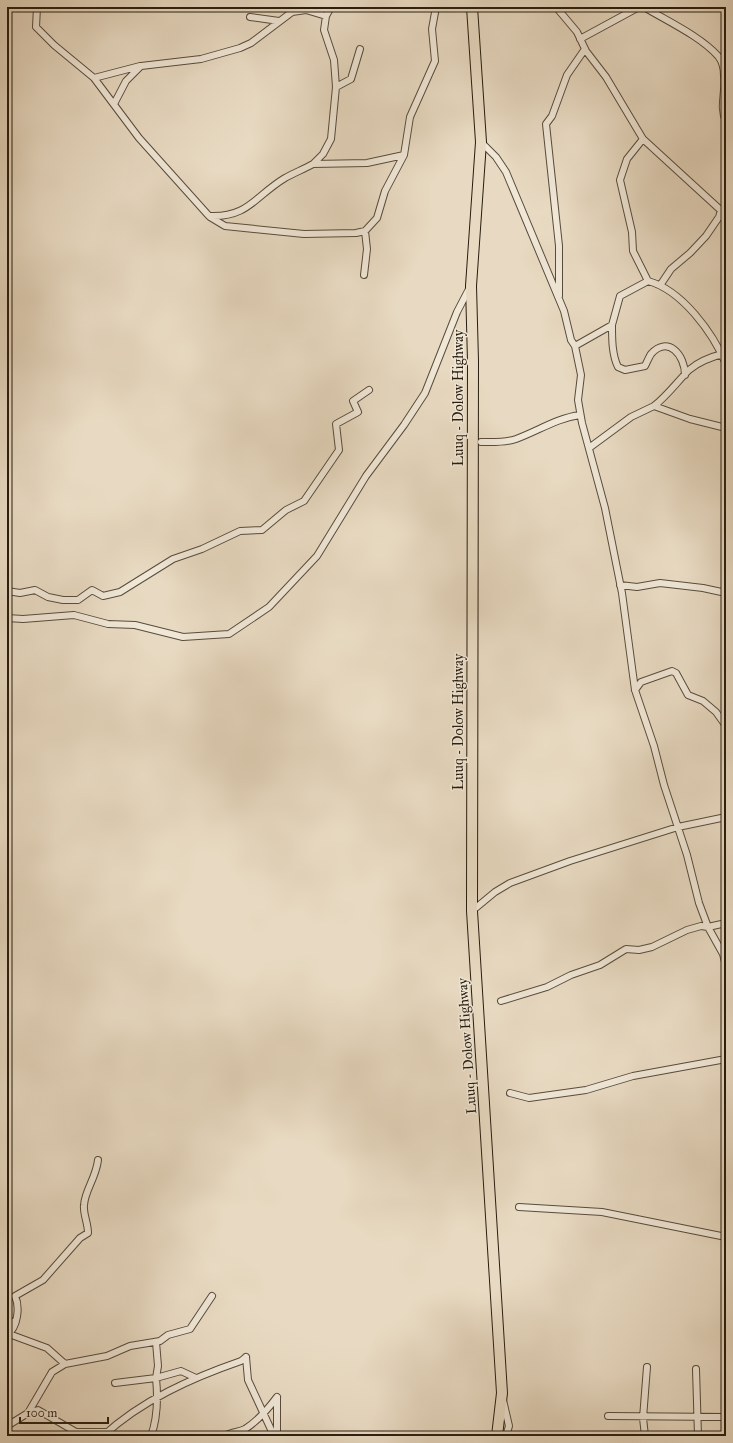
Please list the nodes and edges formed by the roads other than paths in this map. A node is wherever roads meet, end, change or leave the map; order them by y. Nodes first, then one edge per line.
1 (37, 7) edge
2 (331, 7) edge
3 (472, 7) edge
4 (556, 7) edge
5 (639, 7) edge
6 (644, 7) edge
7 (435, 8) edge
8 (326, 16) junction
9 (250, 17) dead end
10 (279, 21) junction
11 (580, 39) junction
12 (360, 48) dead end
13 (585, 49) junction
14 (141, 66) junction
15 (94, 78) junction
16 (336, 87) junction
17 (114, 104) junction
18 (726, 122) edge
19 (643, 139) junction
20 (481, 142) junction
21 (404, 155) junction
22 (313, 164) junction
23 (724, 211) edge
24 (209, 216) junction
25 (365, 231) junction
26 (364, 275) dead end
27 (648, 280) junction
28 (661, 284) junction
29 (471, 286) junction
30 (559, 299) junction
31 (612, 325) junction
32 (575, 346) junction
33 (723, 354) edge
34 (726, 364) edge
35 (685, 375) junction
36 (369, 390) dead end
37 (654, 406) junction
38 (580, 415) junction
39 (726, 428) edge
40 (481, 442) dead end
41 (589, 448) junction
42 (620, 585) junction
43 (7, 591) edge
44 (726, 593) edge
45 (7, 618) edge
46 (635, 690) junction
47 (726, 726) edge
48 (726, 817) edge
49 (678, 827) junction
50 (472, 911) junction
51 (726, 923) edge
52 (708, 927) junction
53 (724, 953) edge
54 (726, 966) edge
55 (501, 1001) dead end
56 (726, 1058) edge
57 (510, 1092) dead end
58 (98, 1160) dead end
59 (519, 1207) dead end
60 (726, 1237) edge
61 (212, 1296) dead end
62 (7, 1318) edge
63 (14, 1324) junction
64 (8, 1334) edge
65 (156, 1342) junction
66 (65, 1364) junction
67 (647, 1367) dead end
68 (696, 1368) dead end
69 (156, 1378) junction
70 (196, 1378) junction
71 (115, 1383) dead end
72 (502, 1393) junction
73 (158, 1398) junction
74 (28, 1413) junction
75 (263, 1415) junction
76 (608, 1416) dead end
77 (697, 1416) junction
78 (726, 1417) edge
79 (643, 1418) junction
80 (7, 1426) edge
81 (106, 1434) edge
82 (151, 1436) edge
83 (224, 1436) edge
84 (275, 1436) edge
85 (497, 1436) edge
86 (506, 1436) edge
87 (645, 1436) edge
88 (698, 1436) edge

1 - 15 street
2 - 8 street
3 - 20 main road, Luuq - Dolow Highway
4 - 11 street
5 - 11 street
6 - 18 street
7 - 21 street
8 - 10 street
8 - 16 street
9 - 10 street
10 - 14 street
11 - 13 street
12 - 16 street
13 - 19 street
13 - 30 street
14 - 15 street
14 - 17 street
15 - 17 street
16 - 22 street
17 - 24 street
19 - 23 street
19 - 27 street
20 - 29 main road, Luuq - Dolow Highway
20 - 30 street
21 - 22 street
21 - 25 street
22 - 24 street
23 - 28 street
24 - 25 street
25 - 26 street
27 - 28 street
27 - 31 street
28 - 33 street
29 - 45 street
29 - 50 main road, Luuq - Dolow Highway
30 - 32 street
31 - 32 street
31 - 35 street
32 - 38 street
33 - 34 street
33 - 35 street
35 - 37 street
36 - 43 street
37 - 39 street
37 - 41 street
38 - 40 street
38 - 41 street
41 - 42 street
42 - 44 street
42 - 46 street
46 - 47 street
46 - 49 street
48 - 49 street
49 - 50 street
49 - 52 street
50 - 72 main road, Luuq - Dolow Highway
51 - 52 street
52 - 53 street
52 - 55 street
53 - 54 street
56 - 57 street
58 - 63 street
59 - 60 street
61 - 65 street
62 - 63 street
63 - 64 street
64 - 66 street
65 - 66 street
65 - 69 street
66 - 74 street
67 - 79 street
68 - 77 street
69 - 70 street
69 - 71 street
69 - 73 street
70 - 73 street
70 - 75 street
72 - 85 main road, Luuq - Dolow Highway
72 - 86 street
73 - 81 street
73 - 82 street
74 - 80 street
74 - 81 street
75 - 83 street
75 - 84 street
75 - 84 street
76 - 79 street
77 - 78 street
77 - 79 street
77 - 88 street
79 - 87 street

